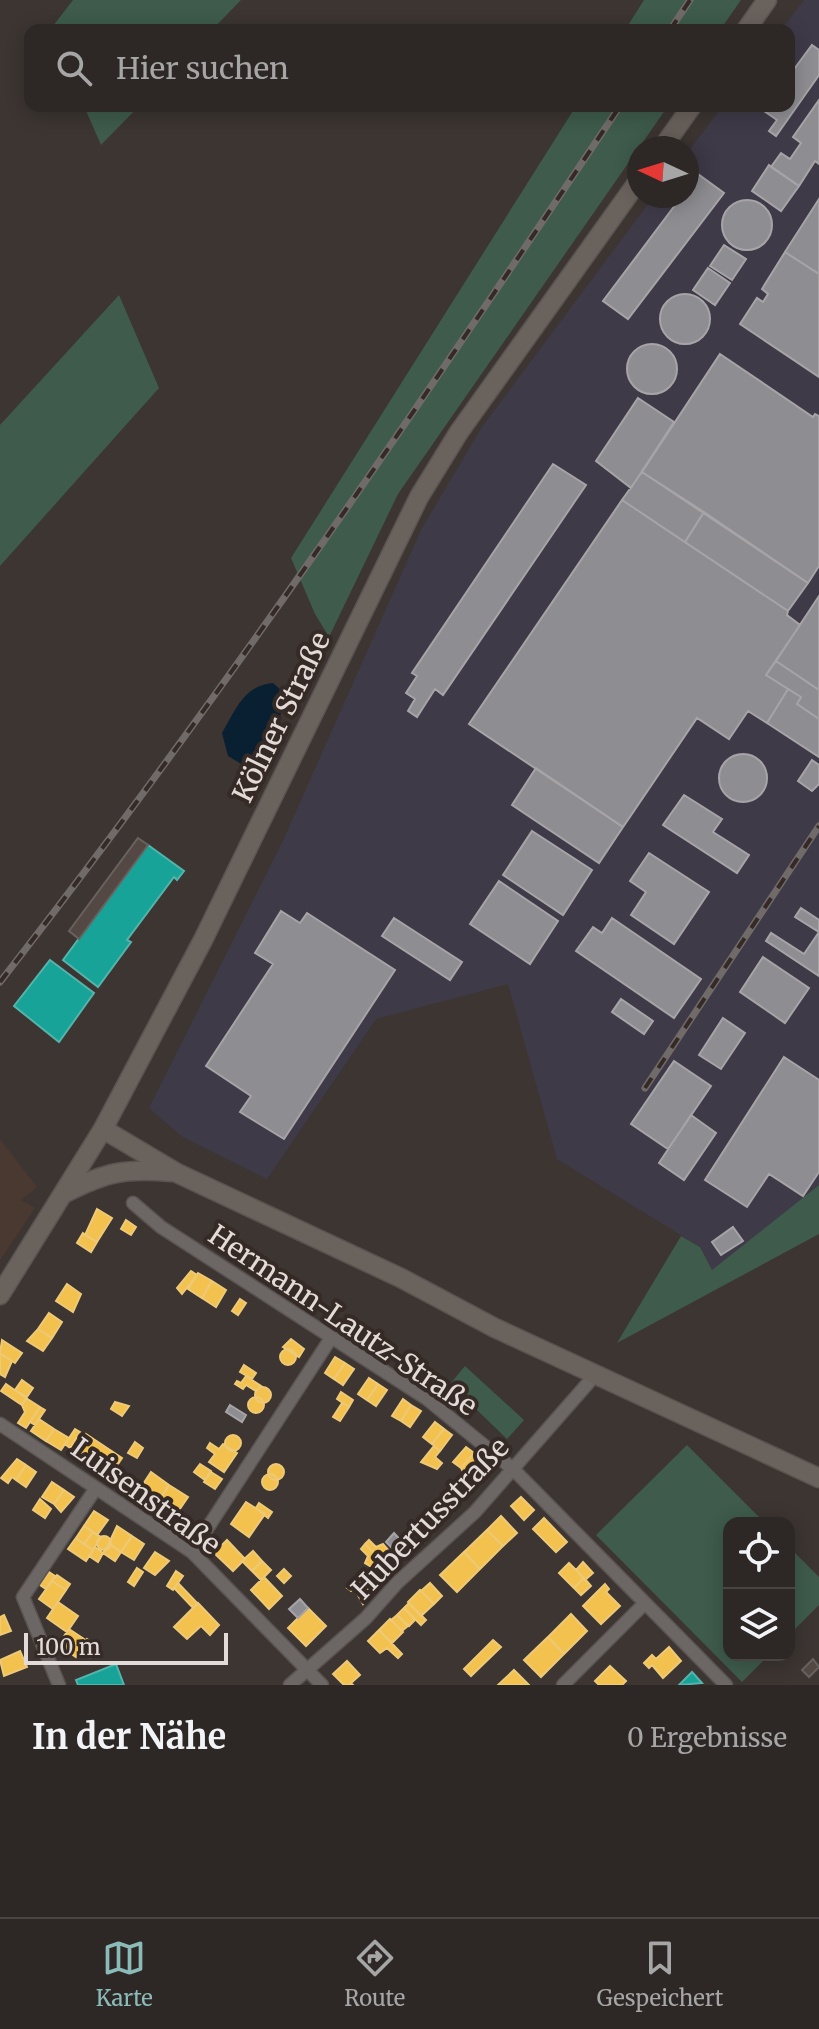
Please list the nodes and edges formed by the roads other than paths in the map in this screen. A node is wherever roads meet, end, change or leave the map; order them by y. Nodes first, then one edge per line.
1 (767, 0) edge
2 (750, 24) edge
3 (688, 112) edge
4 (671, 136) edge
5 (627, 197) edge
6 (103, 1129) junction
7 (177, 1173) junction
8 (63, 1194) junction
9 (133, 1203) dead end
10 (0, 1295) edge
11 (331, 1338) junction
12 (596, 1374) junction
13 (0, 1424) edge
14 (513, 1469) junction
15 (819, 1478) edge
16 (96, 1488) junction
17 (192, 1552) junction
18 (645, 1603) junction
19 (307, 1668) junction
20 (59, 1685) edge
21 (290, 1685) edge
22 (322, 1685) edge
23 (563, 1685) edge
24 (726, 1685) edge

1 - 2 main road
3 - 4 main road
5 - 6 main road, Kölner Straße
6 - 7 main road
6 - 8 main road, Kölner Straße
7 - 8 main road
7 - 12 main road
8 - 10 main road, Kölner Straße
9 - 11 street, Hermann-Lautz-Straße
11 - 14 street, Hermann-Lautz-Straße
11 - 17 street
12 - 14 street, Hubertusstraße
12 - 15 main road
13 - 16 street, Luisenstraße
14 - 18 street, Hermann-Lautz-Straße
14 - 19 street, Hubertusstraße
16 - 17 street, Luisenstraße
16 - 20 street
17 - 19 street, Luisenstraße
18 - 23 street
18 - 24 street, Hermann-Lautz-Straße
19 - 21 street, Hubertusstraße
19 - 22 street, Luisenstraße

